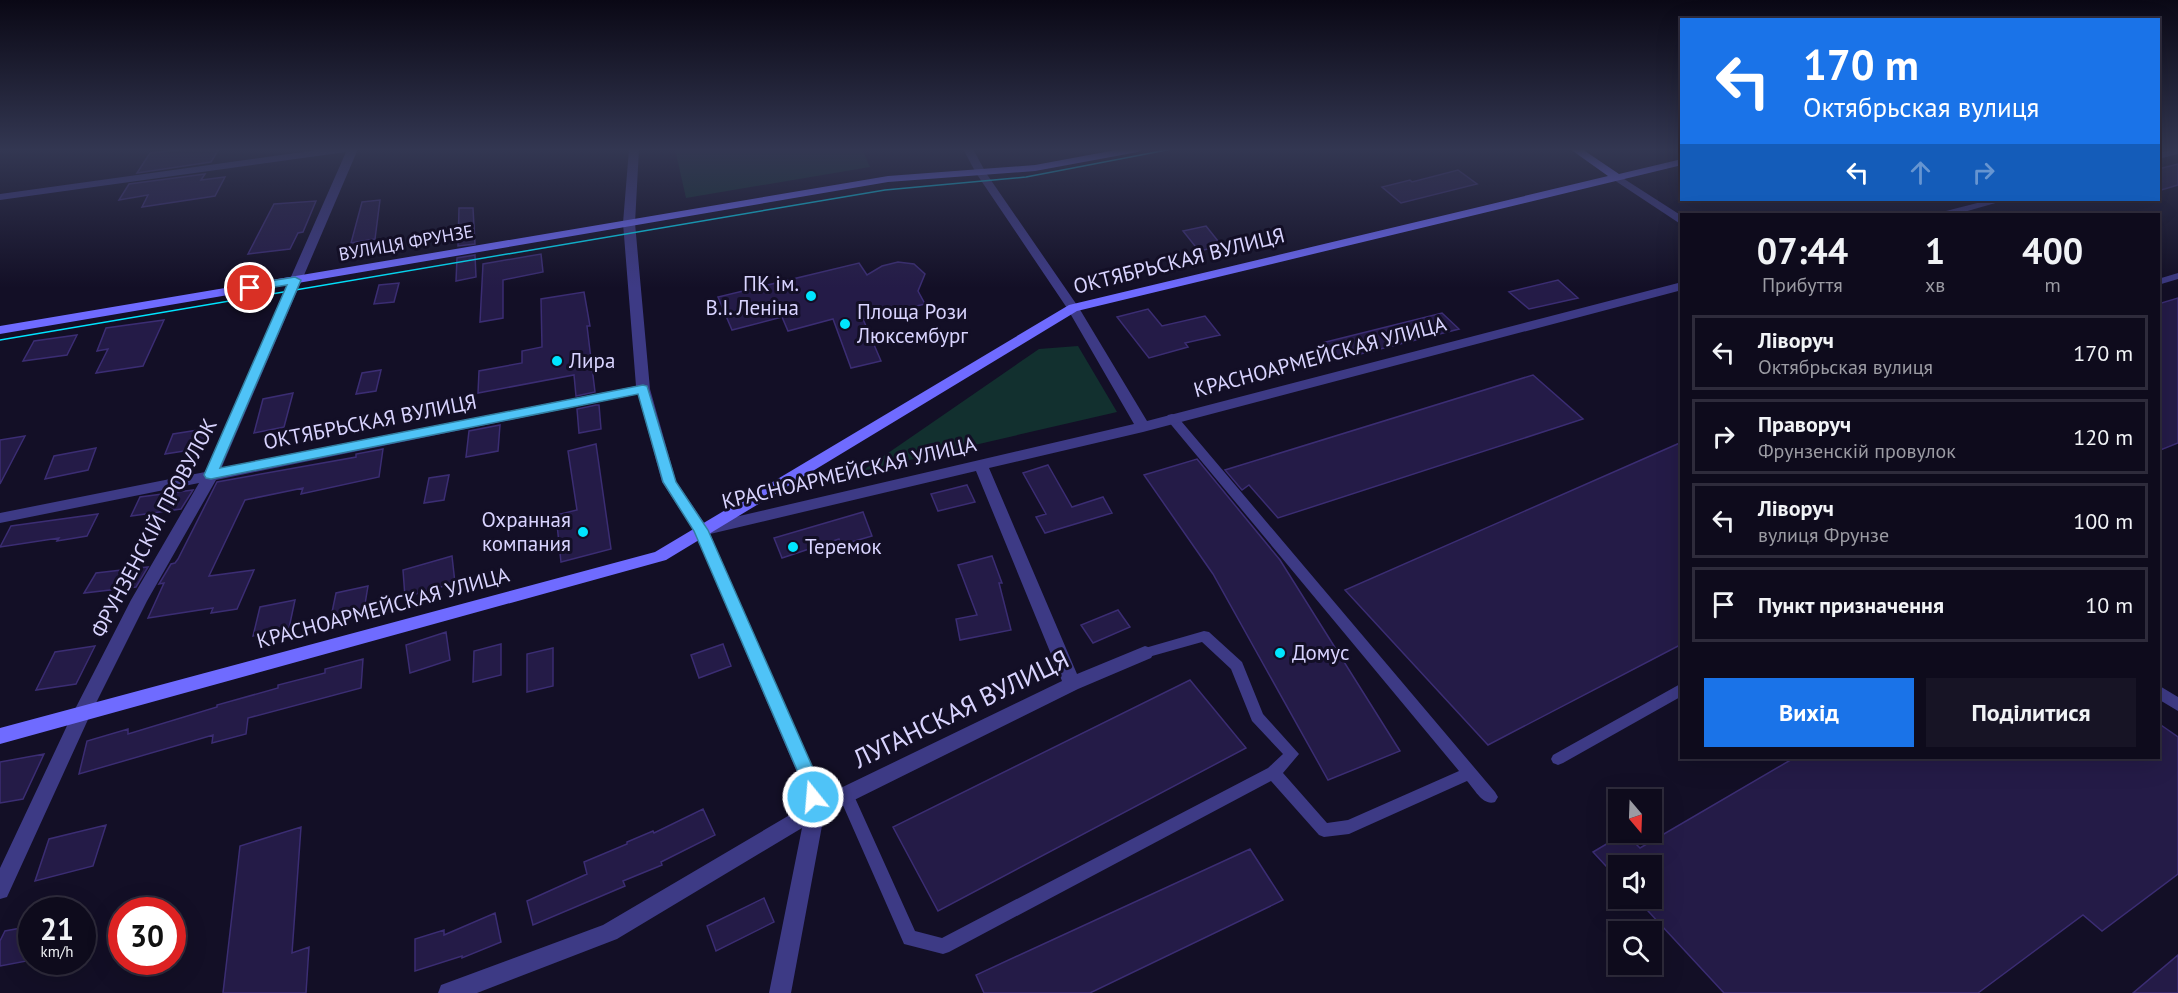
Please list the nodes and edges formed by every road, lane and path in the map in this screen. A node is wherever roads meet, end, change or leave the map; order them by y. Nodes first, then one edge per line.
1 (332, 195) edge
2 (631, 195) edge
3 (796, 195) edge
4 (996, 195) edge
5 (1544, 195) edge
6 (1643, 195) edge
7 (1997, 201) edge
8 (1950, 213) edge
9 (1680, 221) edge
10 (629, 223) junction
11 (2178, 276) edge
12 (295, 280) junction
13 (2160, 281) edge
14 (1680, 287) edge
15 (1073, 308) junction
16 (0, 330) edge
17 (643, 389) junction
18 (1172, 418) junction
19 (1143, 427) junction
20 (981, 466) junction
21 (211, 475) junction
22 (0, 518) edge
23 (700, 530) junction
24 (1145, 653) joint
25 (1072, 684) junction
26 (1680, 690) edge
27 (2160, 692) edge
28 (2178, 705) edge
29 (82, 712) junction
30 (0, 736) edge
31 (1558, 759) dead end
32 (1470, 772) junction
33 (1273, 773) junction
34 (846, 795) junction
35 (1490, 797) dead end
36 (815, 810) junction
37 (0, 890) edge
38 (449, 993) edge
39 (780, 993) edge

1 - 12 street, ФРУНЗЕНСКІЙ ПРОВУЛОК
2 - 10 street
3 - 10 street, ВУЛИЦЯ ФРУНЗЕ
4 - 15 street
5 - 15 street, ОКТЯБРЬСКАЯ ВУЛИЦЯ
6 - 9 street
7 - 8 street
10 - 12 street, ВУЛИЦЯ ФРУНЗЕ
10 - 17 street
11 - 13 lane
12 - 16 street, ВУЛИЦЯ ФРУНЗЕ
12 - 21 street, ФРУНЗЕНСКІЙ ПРОВУЛОК
14 - 18 street, КРАСНОАРМЕЙСКАЯ УЛИЦА
15 - 19 street
15 - 23 street, ОКТЯБРЬСКАЯ ВУЛИЦЯ
17 - 21 street, ОКТЯБРЬСКАЯ ВУЛИЦЯ
17 - 23 street
18 - 19 street, КРАСНОАРМЕЙСКАЯ УЛИЦА
18 - 32 lane
19 - 20 street, КРАСНОАРМЕЙСКАЯ УЛИЦА
20 - 23 street, КРАСНОАРМЕЙСКАЯ УЛИЦА
20 - 25 street
21 - 22 street, ОКТЯБРЬСКАЯ ВУЛИЦЯ
21 - 29 street, ФРУНЗЕНСКІЙ ПРОВУЛОК
23 - 29 street, КРАСНОАРМЕЙСКАЯ УЛИЦА
23 - 36 street
24 - 25 street, ЛУГАНСКАЯ ВУЛИЦЯ
24 - 33 lane
25 - 34 street, ЛУГАНСКАЯ ВУЛИЦЯ
26 - 31 lane
27 - 28 lane
29 - 30 street, КРАСНОАРМЕЙСКАЯ УЛИЦА
29 - 37 street, ФРУНЗЕНСКІЙ ПРОВУЛОК
32 - 33 lane
32 - 35 lane
33 - 34 lane
34 - 36 street, ЛУГАНСКАЯ ВУЛИЦЯ
36 - 38 street, ЛУГАНСКАЯ ВУЛИЦЯ
36 - 39 street

